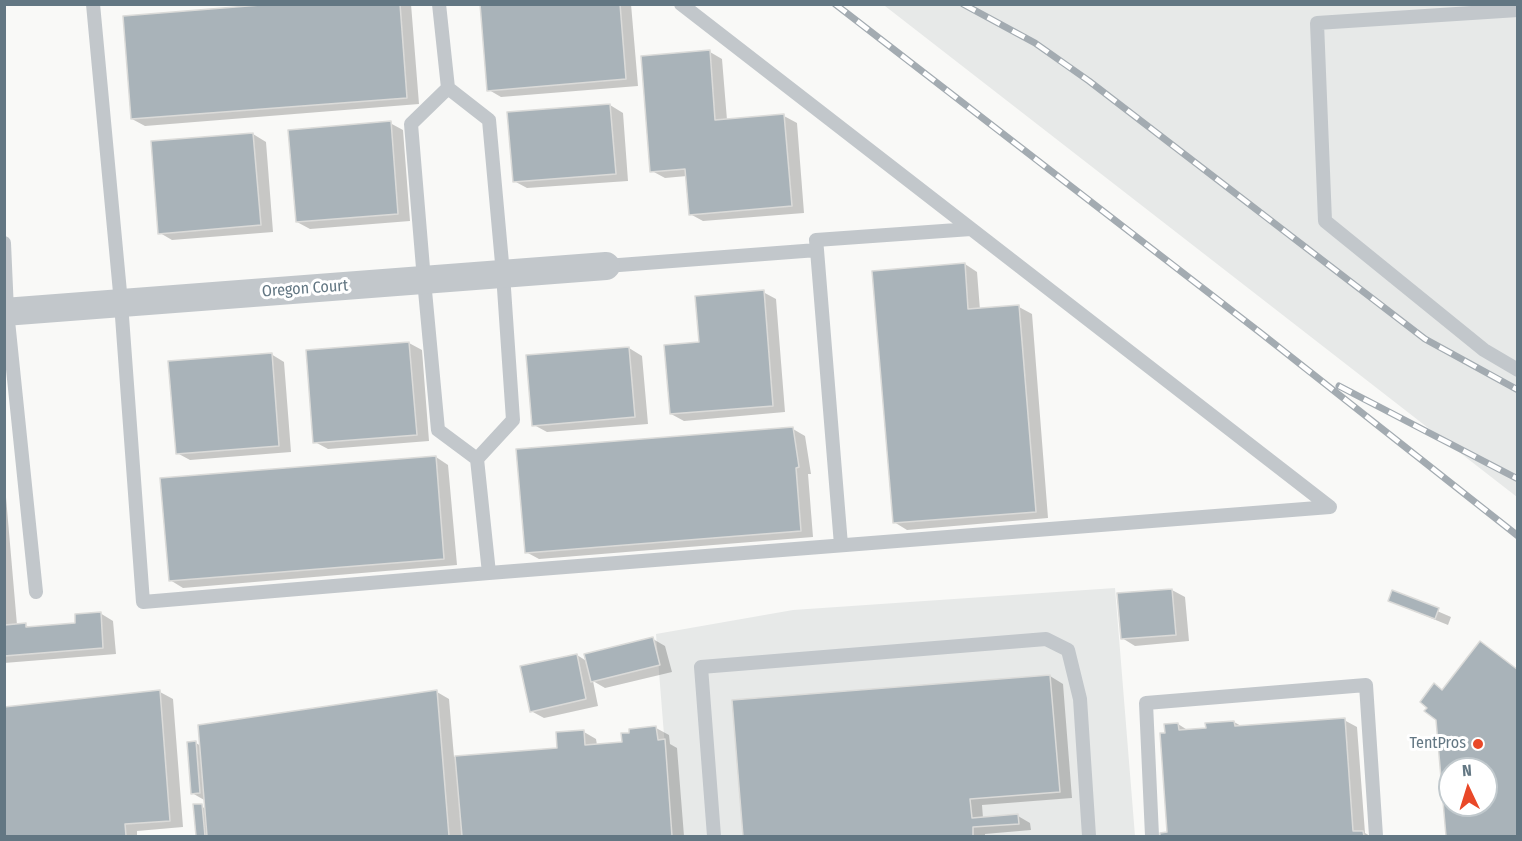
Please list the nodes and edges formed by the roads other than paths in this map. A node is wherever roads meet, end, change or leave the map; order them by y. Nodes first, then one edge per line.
1 (93, 4) edge
2 (439, 4) edge
3 (681, 4) edge
4 (1518, 10) edge
5 (448, 88) junction
6 (970, 228) junction
7 (4, 243) edge
8 (817, 250) junction
9 (606, 266) joint
10 (503, 274) junction
11 (424, 280) junction
12 (121, 303) junction
13 (6, 311) edge
14 (1518, 370) edge
15 (477, 459) junction
16 (842, 545) junction
17 (489, 573) junction
18 (36, 592) dead end
19 (714, 837) edge
20 (1089, 837) edge
21 (1152, 837) edge
22 (1376, 837) edge

1 - 12 lane
2 - 5 lane
3 - 6 lane
4 - 14 lane
5 - 10 lane
5 - 11 lane
6 - 8 lane
6 - 16 lane
7 - 13 lane
8 - 9 lane
8 - 16 lane
9 - 10 street, Oregon Court
10 - 11 street, Oregon Court
10 - 15 lane
11 - 12 street, Oregon Court
11 - 15 lane
12 - 13 street, Oregon Court
12 - 17 lane
13 - 18 lane
15 - 17 lane
16 - 17 lane
19 - 20 lane
21 - 22 lane

